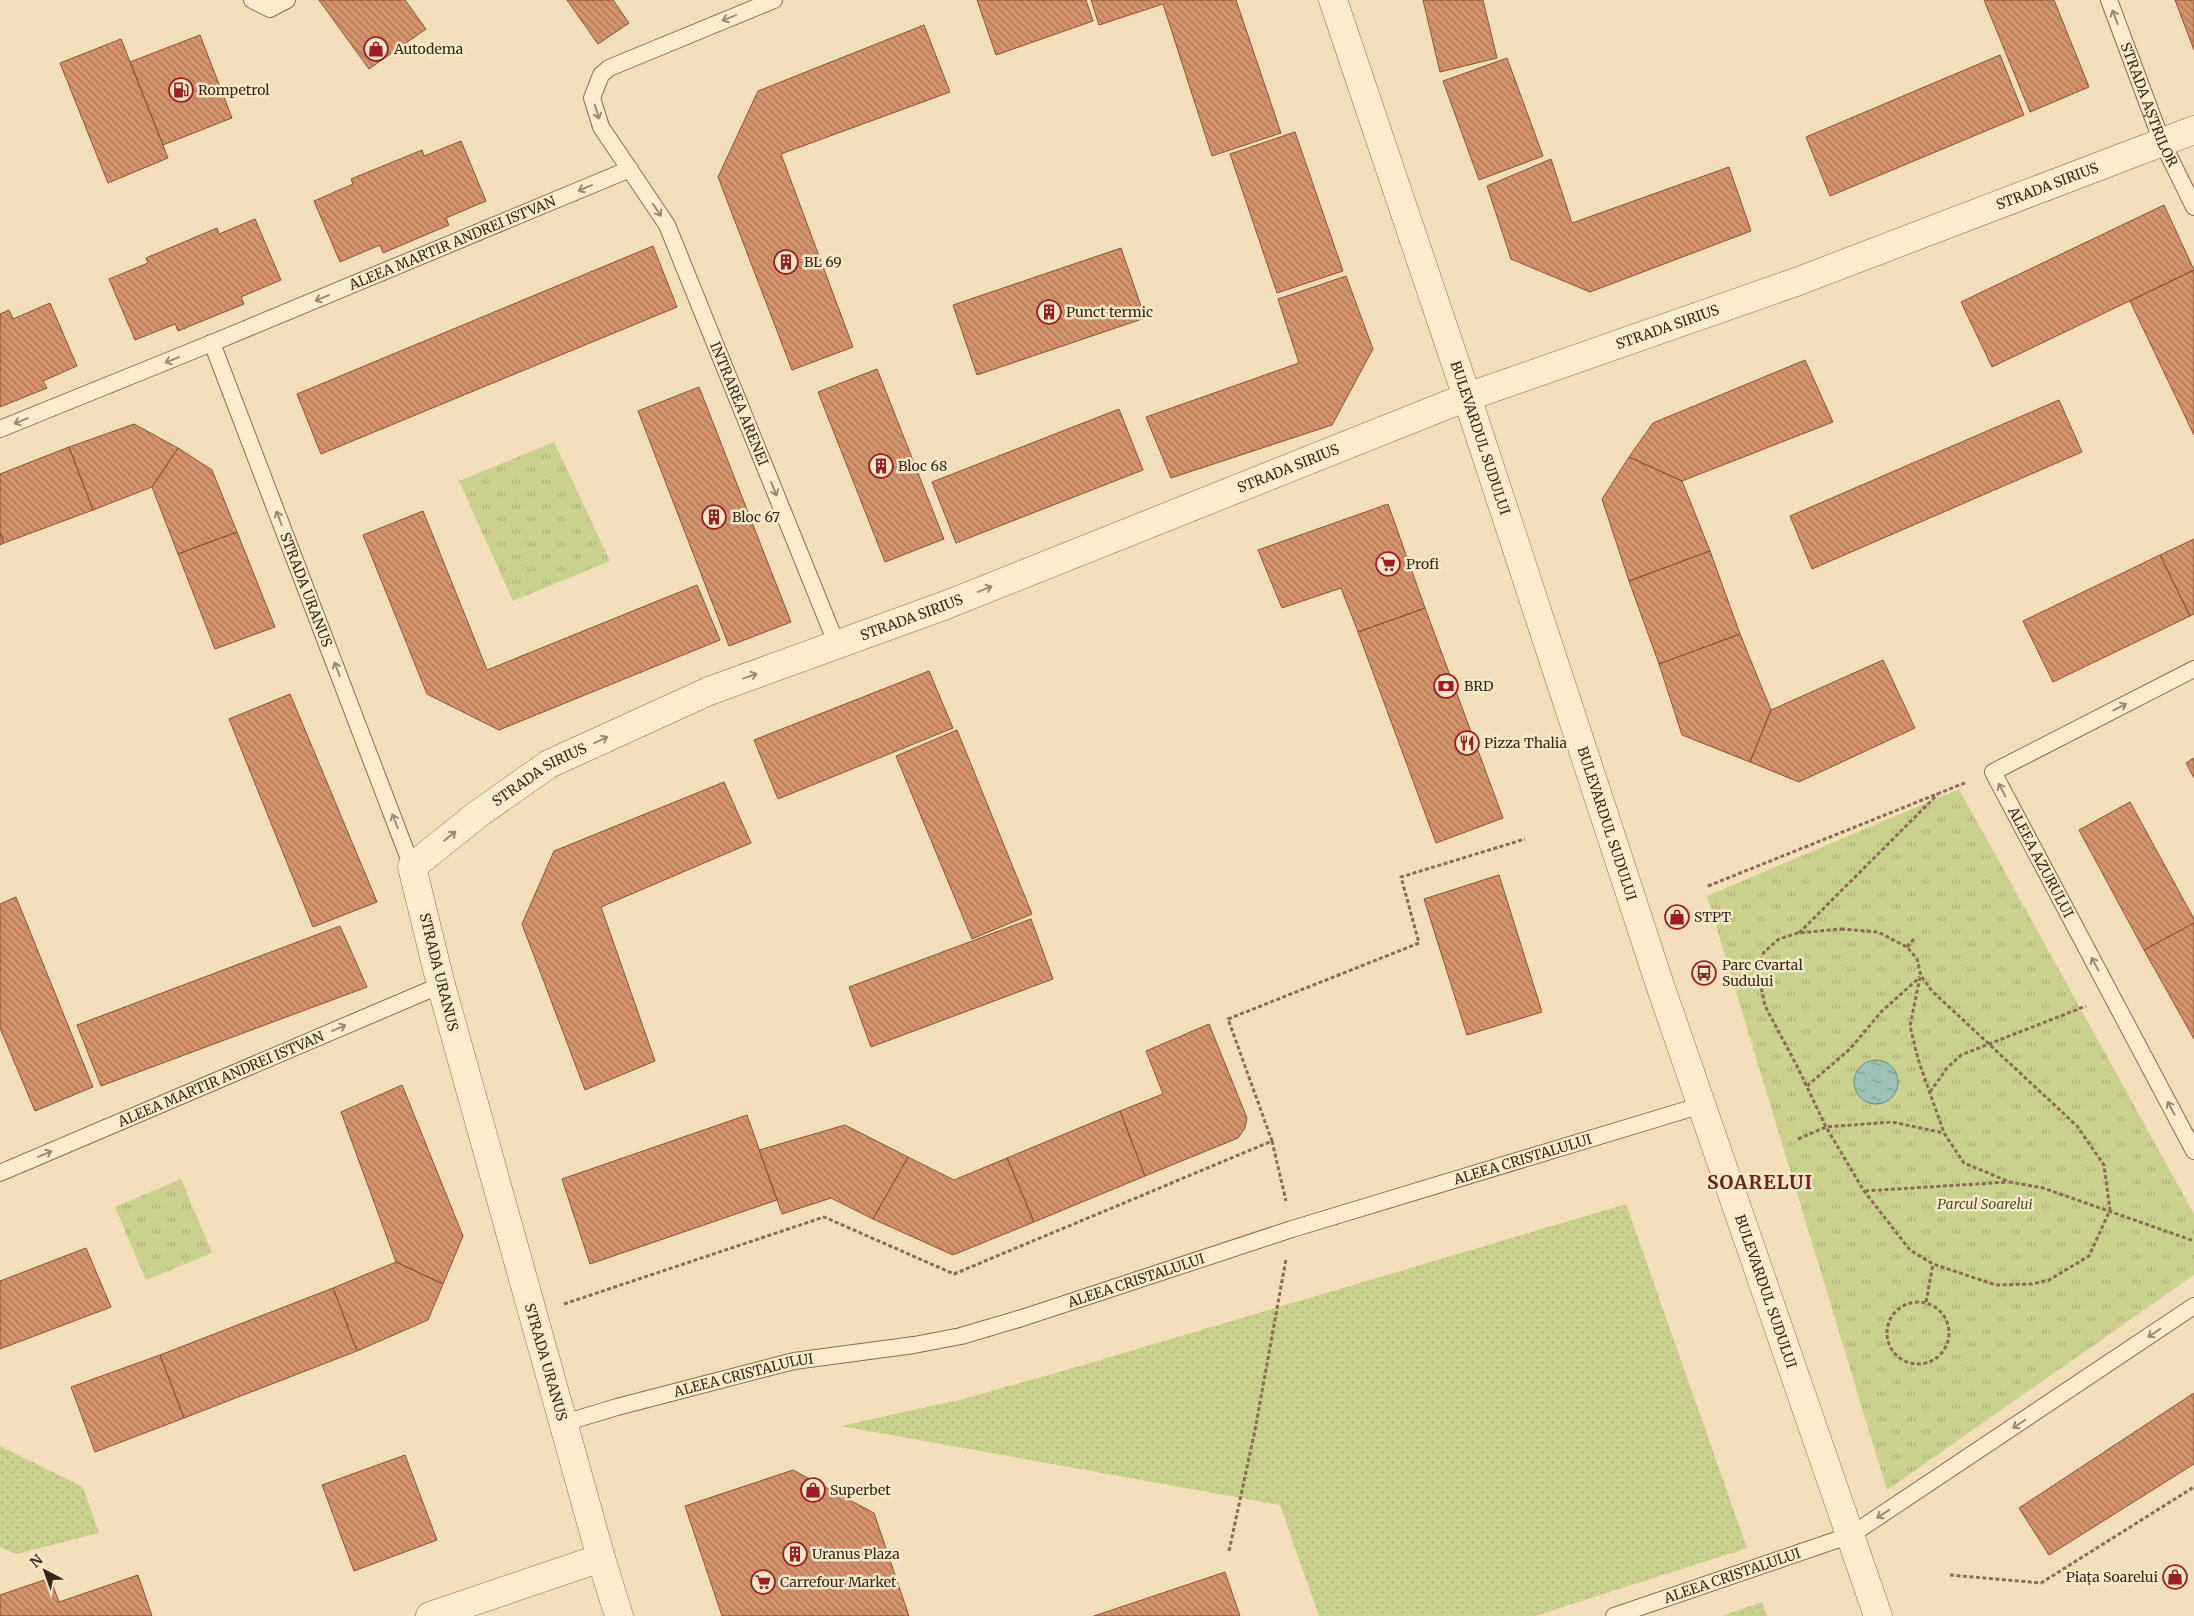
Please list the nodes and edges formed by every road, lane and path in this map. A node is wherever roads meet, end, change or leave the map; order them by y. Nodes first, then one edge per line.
1 (252, 0) edge
2 (287, 0) edge
3 (774, 0) edge
4 (1333, 0) edge
5 (2109, 0) edge
6 (2194, 130) edge
7 (2162, 142) junction
8 (630, 169) junction
9 (2194, 207) edge
10 (212, 343) junction
11 (1467, 398) junction
12 (0, 429) edge
13 (837, 645) junction
14 (2194, 669) edge
15 (1993, 772) junction
16 (1939, 793) junction
17 (1525, 839) dead end
18 (412, 867) junction
19 (1708, 886) dead end
20 (1798, 934) junction
21 (1914, 939) dead end
22 (1907, 947) junction
23 (1757, 968) junction
24 (1734, 969) dead end
25 (1920, 976) junction
26 (441, 985) junction
27 (2111, 994) junction
28 (1988, 1044) junction
29 (1807, 1086) junction
30 (1930, 1093) junction
31 (1702, 1105) junction
32 (1826, 1127) junction
33 (1944, 1134) junction
34 (1798, 1139) dead end
35 (1272, 1141) junction
36 (2194, 1151) edge
37 (0, 1173) edge
38 (2010, 1182) junction
39 (1864, 1191) junction
40 (2110, 1210) junction
41 (1292, 1229) junction
42 (2194, 1241) edge
43 (1933, 1264) junction
44 (1926, 1302) junction
45 (2194, 1306) edge
46 (532, 1314) junction
47 (564, 1423) junction
48 (2194, 1487) edge
49 (1851, 1535) junction
50 (1229, 1551) dead end
51 (601, 1558) junction
52 (1950, 1575) dead end
53 (430, 1616) edge
54 (619, 1616) edge
55 (1614, 1616) edge
56 (1878, 1616) edge

1 - 2 lane
3 -> 8 lane
4 - 11 street, BULEVARDUL SUDULUI
7 -> 5 lane, STRADA AȘTRILOR
6 - 7 street, STRADA SIRIUS
7 - 9 lane, STRADA AȘTRILOR
7 - 11 street, STRADA SIRIUS
8 -> 10 lane, ALEEA MARTIR ANDREI ISTVAN
8 -> 13 lane, INTRAREA ARENEI
10 -> 12 lane, ALEEA MARTIR ANDREI ISTVAN
18 -> 10 lane, STRADA URANUS
13 -> 11 street, STRADA SIRIUS
11 - 31 street, BULEVARDUL SUDULUI
18 -> 13 street, STRADA SIRIUS
15 -> 14 lane
15 - 16 path
27 -> 15 lane, ALEEA AZURULUI
16 - 19 path
16 - 20 path
17 - 35 path
18 - 26 street, STRADA URANUS
20 - 22 path
20 - 23 path
21 - 22 path
22 - 25 path
23 - 24 path
23 - 29 path
25 - 28 path
25 - 29 path
25 - 30 path
37 -> 26 lane, ALEEA MARTIR ANDREI ISTVAN
26 - 46 street, STRADA URANUS
27 - 28 path
36 -> 27 lane, ALEEA AZURULUI
28 - 30 path
28 - 40 path
29 - 32 path
30 - 33 path
31 - 41 lane, ALEEA CRISTALULUI
31 - 49 street, BULEVARDUL SUDULUI
32 - 33 path
32 - 34 path
32 - 39 path
33 - 38 path
35 - 41 path
35 - 46 path
38 - 39 path
38 - 40 path
39 - 43 path
40 - 42 path
40 - 43 path
41 - 47 lane, ALEEA CRISTALULUI
41 - 50 path
43 - 44 path
44 - 44 path
45 -> 49 lane, ALEEA CRISTALULUI
46 - 47 street, STRADA URANUS
47 - 51 street, STRADA URANUS
48 - 52 path
49 - 55 lane, ALEEA CRISTALULUI
49 - 56 street, BULEVARDUL SUDULUI
51 - 53 street
51 - 54 street, STRADA URANUS

